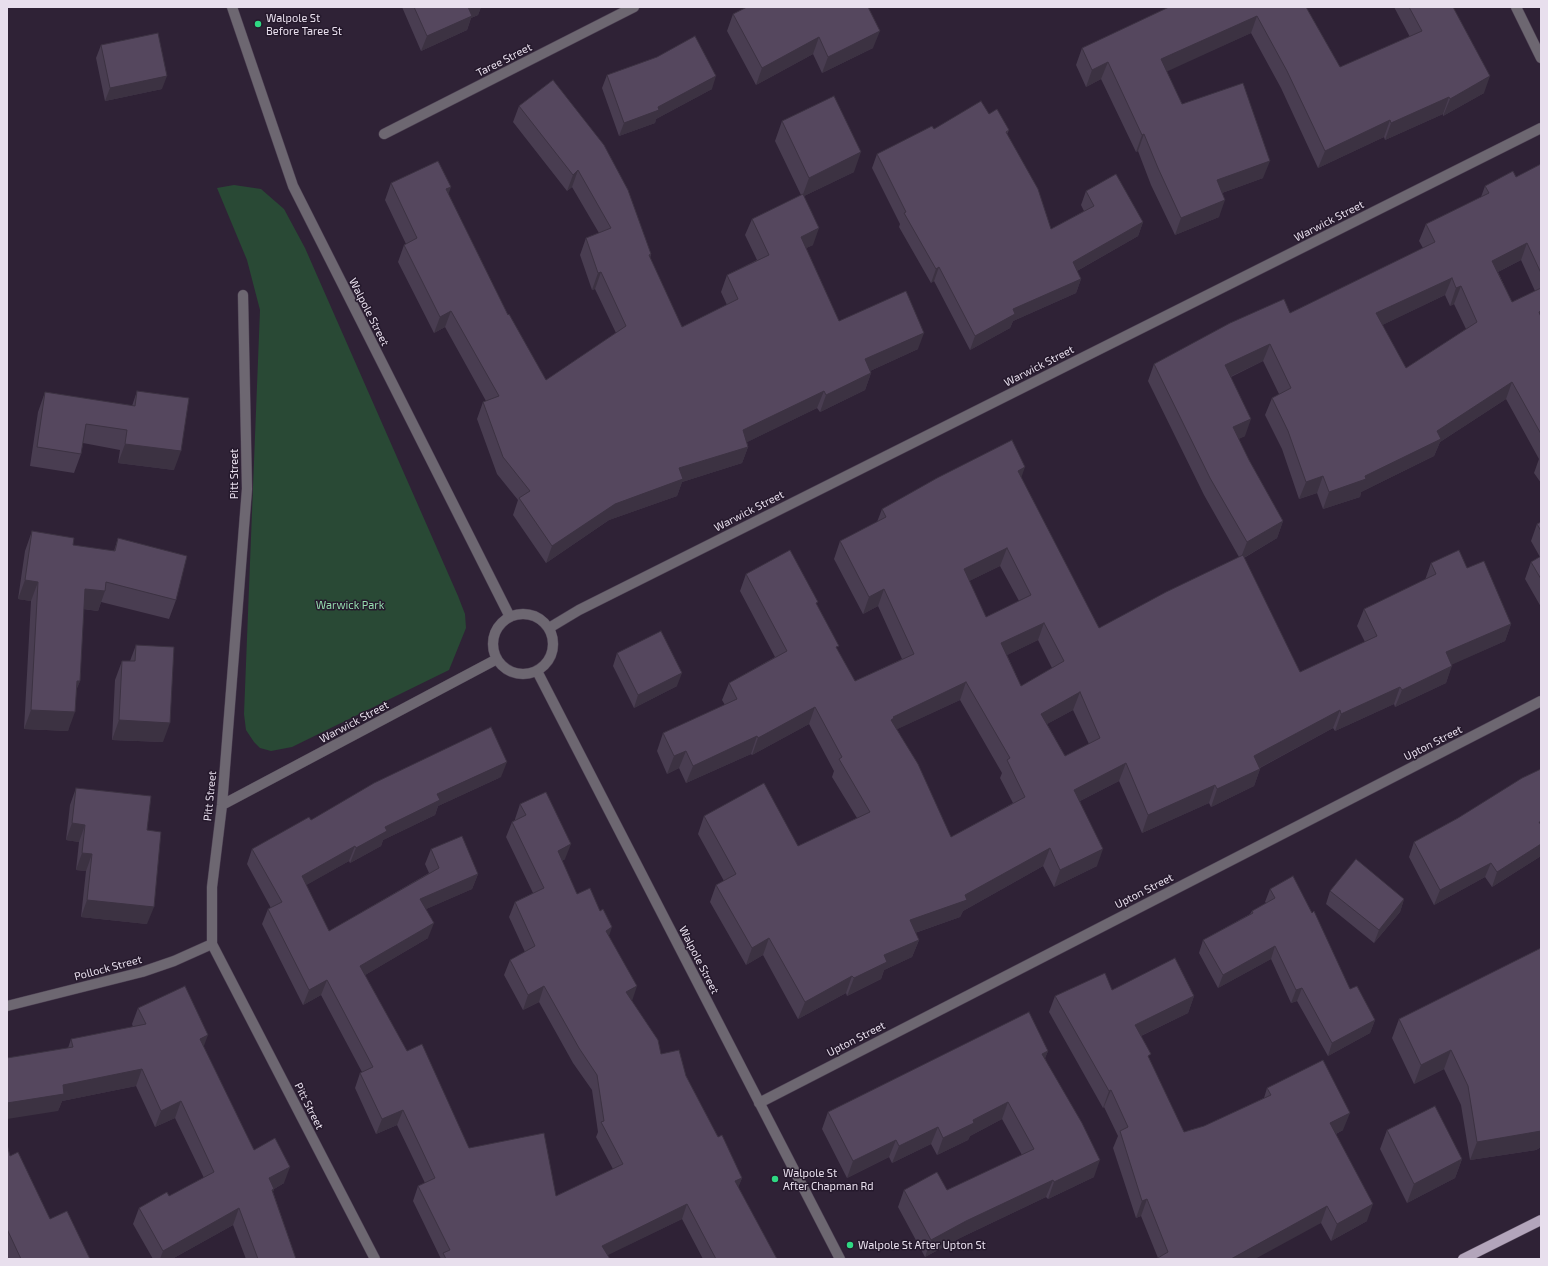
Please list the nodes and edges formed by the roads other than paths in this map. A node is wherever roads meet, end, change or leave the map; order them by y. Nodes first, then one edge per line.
1 (232, 7) edge
2 (634, 7) edge
3 (1516, 7) edge
4 (1541, 58) edge
5 (1541, 128) edge
6 (384, 134) dead end
7 (243, 295) dead end
8 (510, 617) junction
9 (549, 628) junction
10 (497, 659) junction
11 (537, 671) junction
12 (1541, 701) edge
13 (222, 805) junction
14 (212, 944) junction
15 (7, 1006) edge
16 (759, 1103) junction
17 (1541, 1220) edge
18 (375, 1259) edge
19 (840, 1259) edge
20 (1463, 1259) edge

1 - 8 street, Walpole Street
2 - 6 street, Taree Street
3 - 4 street
5 - 9 street, Warwick Street
7 - 13 street, Pitt Street
8 - 9 street
8 - 10 street
9 - 11 street
10 - 11 street
10 - 13 street, Warwick Street
11 - 16 street, Walpole Street
12 - 16 street, Upton Street
13 - 14 street, Pitt Street
14 - 15 street, Pollock Street
14 - 18 street, Pitt Street
16 - 19 street, Walpole Street
17 - 20 main road

